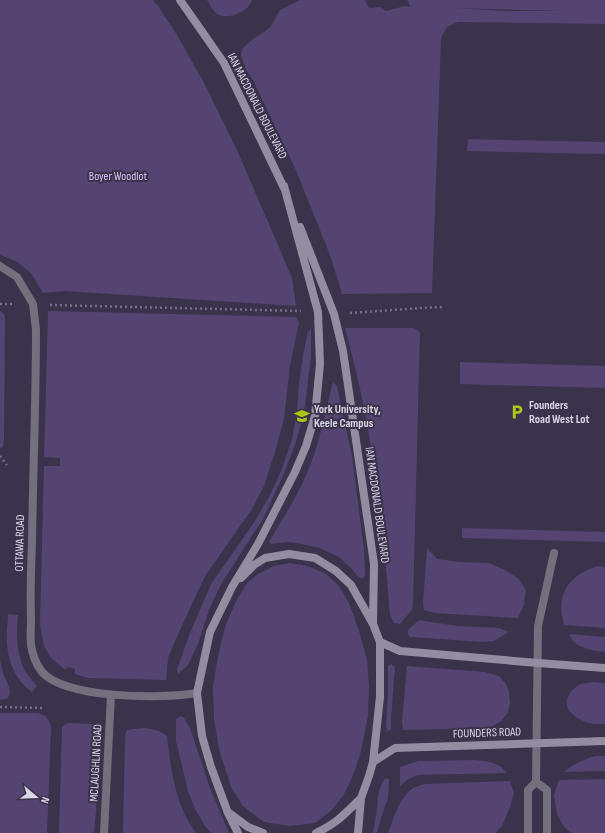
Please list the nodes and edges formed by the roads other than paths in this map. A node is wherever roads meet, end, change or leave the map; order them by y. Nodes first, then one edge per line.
1 (180, 0) edge
2 (284, 186) junction
3 (0, 266) edge
4 (554, 553) dead end
5 (232, 587) junction
6 (373, 624) junction
7 (380, 642) junction
8 (538, 663) junction
9 (605, 668) edge
10 (197, 693) junction
11 (111, 695) junction
12 (605, 741) edge
13 (537, 743) junction
14 (373, 762) junction
15 (536, 782) junction
16 (361, 798) junction
17 (228, 813) junction
18 (104, 833) edge
19 (238, 833) edge
20 (263, 833) edge
21 (316, 833) edge
22 (358, 833) edge
23 (528, 833) edge
24 (547, 833) edge

1 - 2 street, IAN MACDONALD BOULEVARD
2 - 5 street, IAN MACDONALD BOULEVARD
2 - 6 street, IAN MACDONALD BOULEVARD
3 - 11 lane, OTTAWA ROAD
4 - 8 lane
5 - 6 street, IAN MACDONALD BOULEVARD
5 - 10 street, IAN MACDONALD BOULEVARD
6 - 7 street, IAN MACDONALD BOULEVARD
7 - 8 street
7 - 14 street, IAN MACDONALD BOULEVARD
8 - 9 street
8 - 13 lane
10 - 11 lane, OTTAWA ROAD
10 - 17 street, IAN MACDONALD BOULEVARD
11 - 18 lane, MCLAUGHLIN ROAD
12 - 13 street, FOUNDERS ROAD
13 - 14 street, FOUNDERS ROAD
13 - 15 lane
14 - 16 street, IAN MACDONALD BOULEVARD
15 - 23 lane
15 - 24 lane
16 - 21 street, IAN MACDONALD BOULEVARD
16 - 22 street, IAN MACDONALD BOULEVARD
17 - 19 street, IAN MACDONALD BOULEVARD
17 - 20 street

